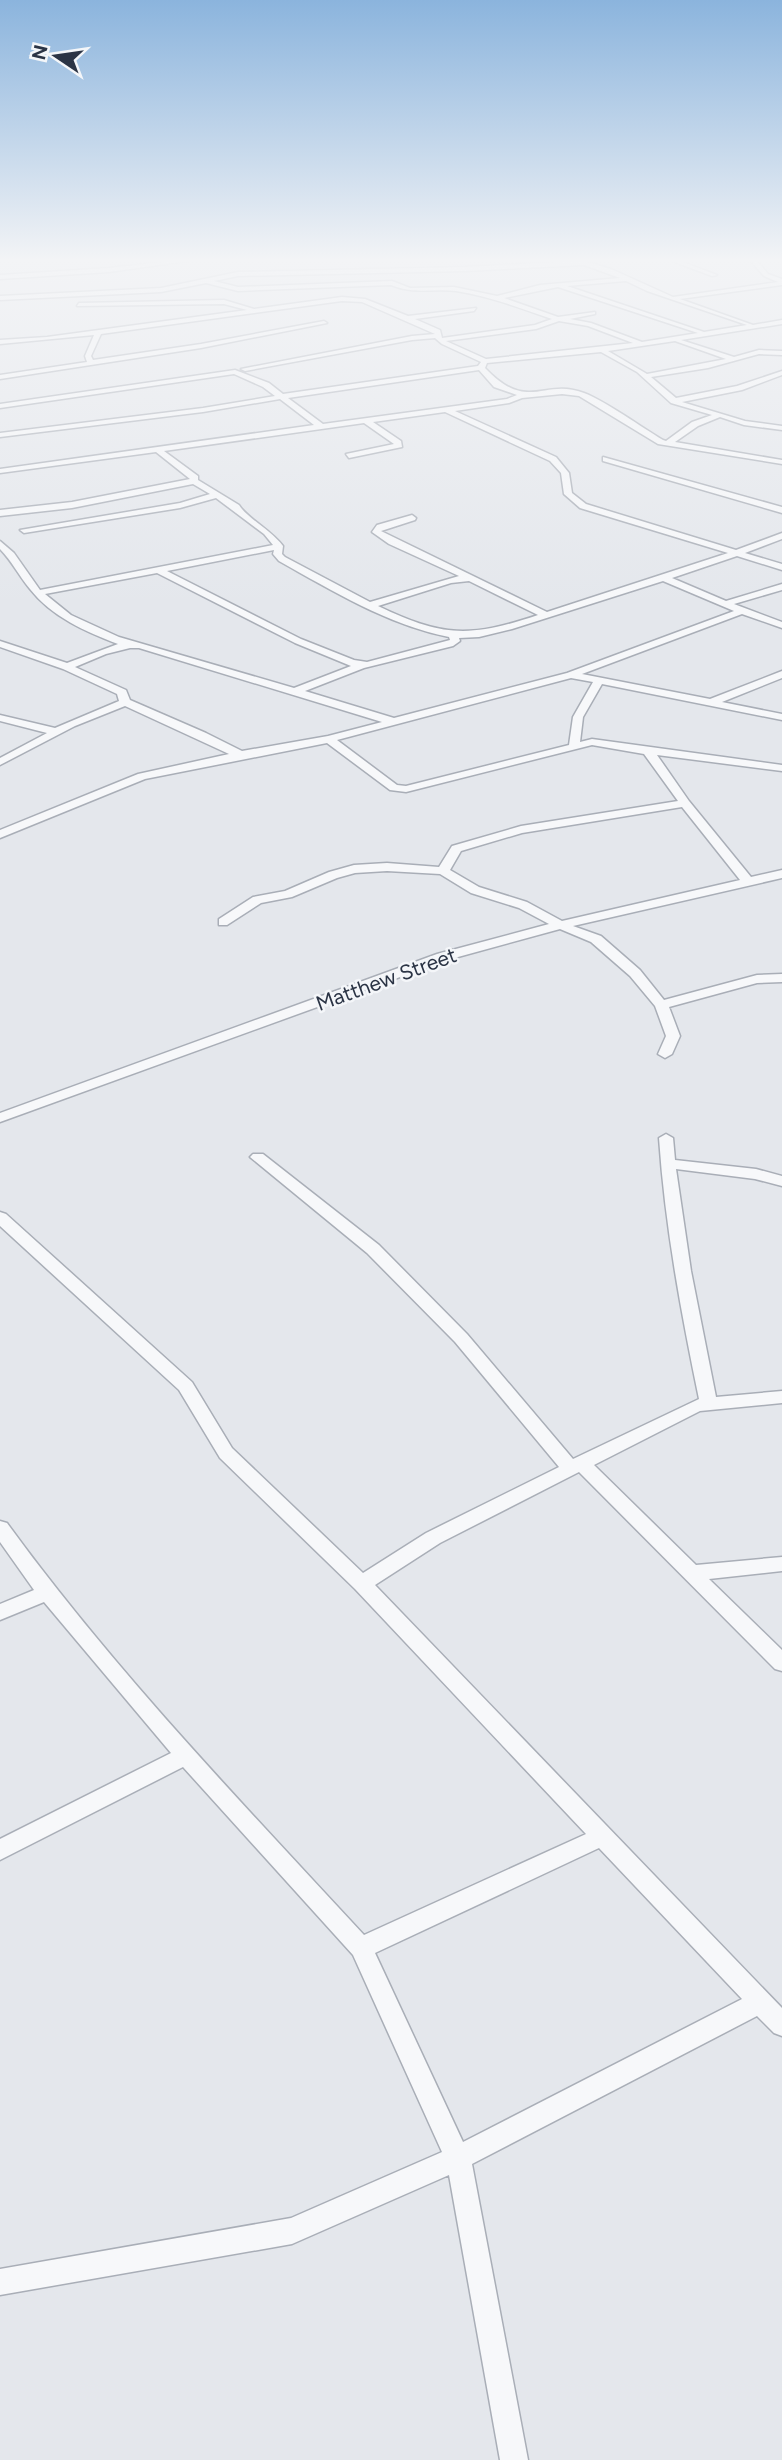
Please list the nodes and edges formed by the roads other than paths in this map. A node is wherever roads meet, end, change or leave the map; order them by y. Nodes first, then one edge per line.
1 (210, 376) edge
2 (244, 376) edge
3 (411, 376) edge
4 (488, 376) edge
5 (646, 376) edge
6 (774, 376) edge
7 (277, 396) junction
8 (521, 396) junction
9 (674, 401) junction
10 (0, 406) edge
11 (445, 409) junction
12 (720, 414) junction
13 (366, 421) junction
14 (320, 426) junction
15 (782, 428) edge
16 (0, 435) edge
17 (668, 443) junction
18 (157, 449) junction
19 (349, 456) dead end
20 (606, 459) dead end
21 (782, 462) edge
22 (0, 471) edge
23 (194, 481) junction
24 (214, 496) junction
25 (782, 510) edge
26 (0, 513) edge
27 (412, 518) dead end
28 (24, 530) dead end
29 (782, 536) edge
30 (0, 544) edge
31 (279, 545) junction
32 (736, 554) junction
33 (782, 567) edge
34 (156, 569) junction
35 (470, 578) junction
36 (663, 578) junction
37 (782, 587) edge
38 (37, 593) junction
39 (725, 604) junction
40 (371, 605) junction
41 (742, 611) junction
42 (546, 615) junction
43 (782, 625) edge
44 (453, 636) junction
45 (0, 644) edge
46 (128, 644) junction
47 (360, 666) junction
48 (67, 667) junction
49 (782, 674) edge
50 (571, 675) junction
51 (599, 681) junction
52 (294, 692) junction
53 (125, 702) junction
54 (710, 703) junction
55 (782, 717) edge
56 (0, 718) edge
57 (397, 722) junction
58 (58, 732) junction
59 (329, 739) junction
60 (574, 745) junction
61 (648, 751) junction
62 (240, 755) junction
63 (0, 762) edge
64 (782, 768) edge
65 (685, 803) junction
66 (0, 834) edge
67 (443, 872) junction
68 (782, 874) edge
69 (747, 880) junction
70 (223, 922) dead end
71 (560, 925) junction
72 (782, 978) edge
73 (661, 1005) junction
74 (666, 1054) dead end
75 (0, 1118) edge
76 (666, 1138) dead end
77 (258, 1157) dead end
78 (668, 1164) junction
79 (782, 1181) edge
80 (0, 1217) edge
81 (782, 1397) edge
82 (709, 1402) junction
83 (576, 1466) junction
84 (0, 1528) edge
85 (782, 1564) edge
86 (691, 1573) junction
87 (362, 1584) junction
88 (47, 1592) junction
89 (0, 1612) edge
90 (782, 1662) edge
91 (186, 1756) junction
92 (603, 1836) junction
93 (0, 1850) edge
94 (361, 1948) junction
95 (761, 2002) junction
96 (782, 2025) edge
97 (458, 2158) junction
98 (0, 2282) edge
99 (514, 2460) edge

1 - 10 street
2 - 7 street
3 - 7 street
4 - 8 street
5 - 9 street
6 - 9 street
7 - 14 street
7 - 16 street
8 - 11 street
8 - 17 street
9 - 12 street
11 - 13 street
11 - 32 street
12 - 15 street
12 - 17 street
13 - 14 street
13 - 19 street
14 - 18 street
17 - 21 street
18 - 22 street
18 - 23 street
20 - 25 street
23 - 24 street
23 - 26 street
24 - 28 street
24 - 31 street
27 - 35 street
29 - 32 street
30 - 38 street
31 - 34 street
31 - 40 street
32 - 33 street
32 - 36 street
34 - 38 street
34 - 47 street
35 - 40 street
35 - 42 street
36 - 39 street
36 - 42 street
37 - 39 street
38 - 46 street
39 - 41 street
40 - 44 street
41 - 43 street
41 - 50 street
42 - 44 street
44 - 47 street
45 - 48 street
46 - 48 street
46 - 52 street
47 - 52 street
48 - 53 street
49 - 54 street
50 - 51 street
50 - 57 street
51 - 54 street
51 - 60 street
52 - 57 street
53 - 58 street
53 - 62 street
54 - 55 street
56 - 58 street
57 - 59 street
58 - 63 street
59 - 60 street
59 - 62 street
60 - 61 street
61 - 64 street
61 - 65 street
62 - 66 street
65 - 67 street
65 - 69 street
67 - 70 street
67 - 71 street
68 - 69 street, Matthew Street
69 - 71 street, Matthew Street
71 - 73 street
71 - 75 street, Matthew Street
72 - 73 street
73 - 74 street
76 - 78 street
77 - 83 street
78 - 79 street
78 - 82 street
80 - 87 street
81 - 82 street
82 - 83 street
83 - 86 street
83 - 87 street
84 - 88 street
85 - 86 street
86 - 90 street
87 - 92 street
88 - 89 street
88 - 91 street
91 - 93 street
91 - 94 street
92 - 94 street
92 - 95 street
94 - 97 street
95 - 96 street
95 - 97 street
97 - 98 street
97 - 99 street

